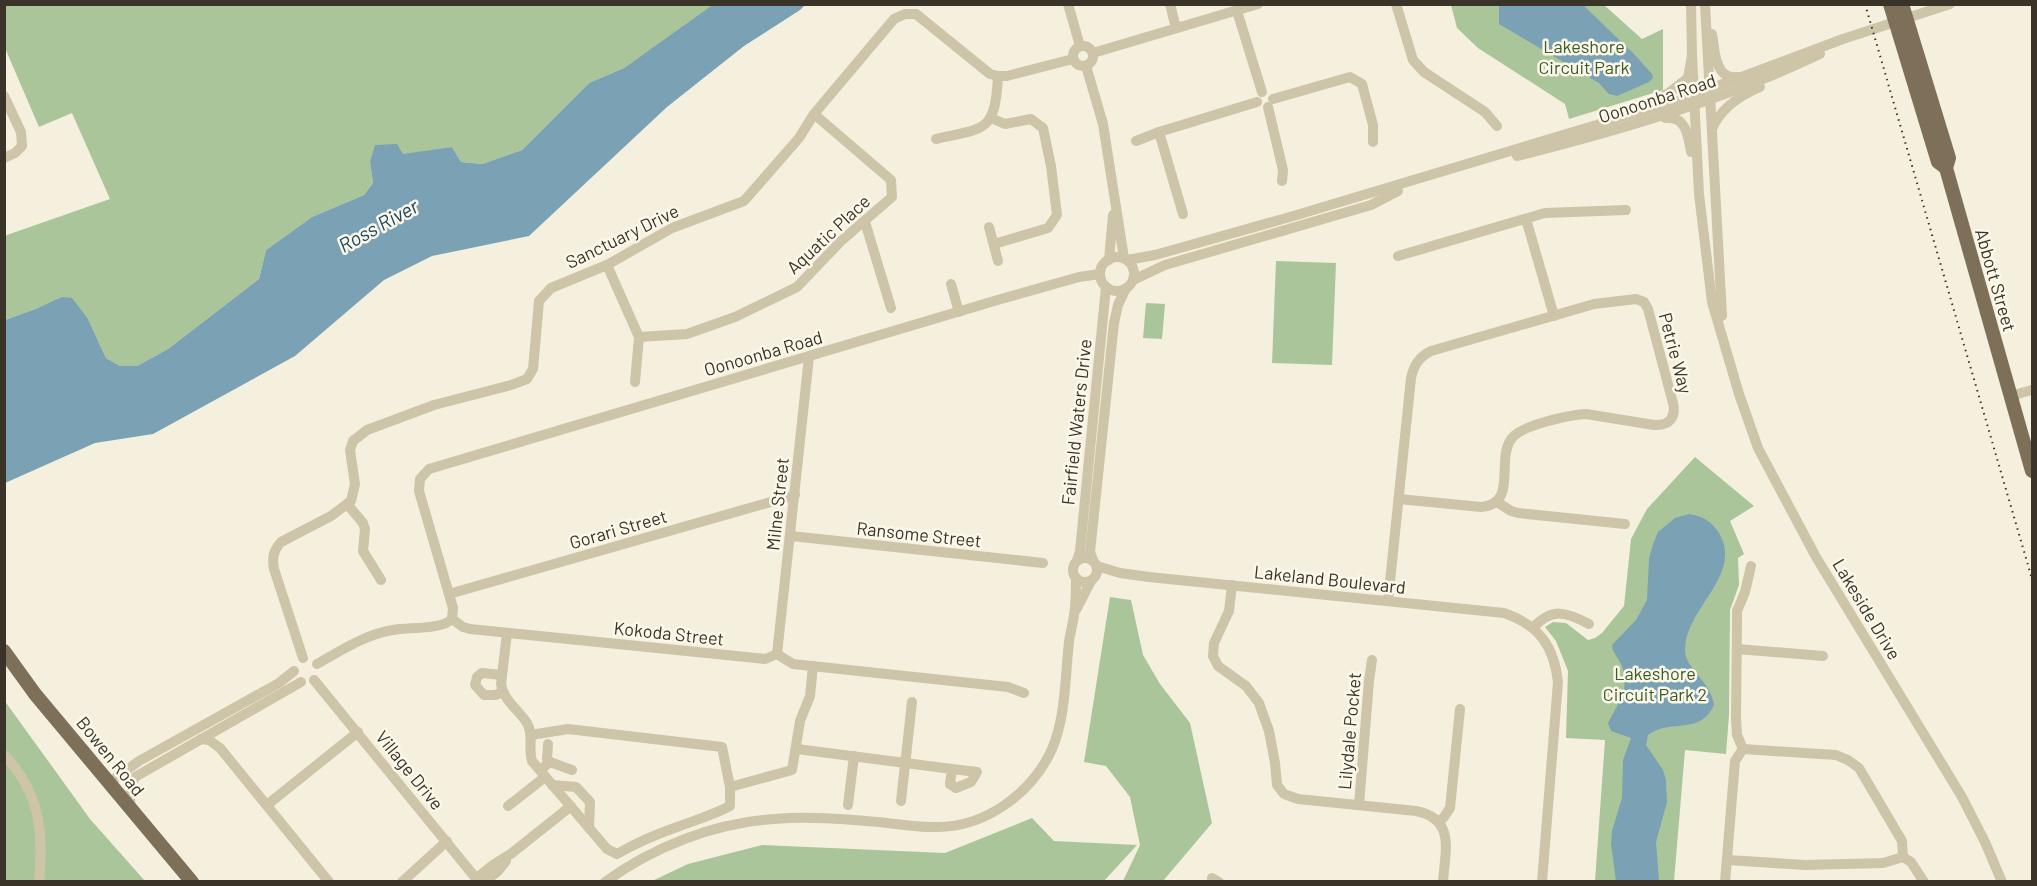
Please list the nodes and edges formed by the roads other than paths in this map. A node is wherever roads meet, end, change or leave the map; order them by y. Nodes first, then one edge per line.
1 (1068, 4) edge
2 (1170, 4) edge
3 (1258, 4) edge
4 (1396, 4) edge
5 (1690, 4) edge
6 (1705, 4) edge
7 (1890, 4) edge
8 (1950, 4) edge
9 (917, 9) edge
10 (1238, 11) junction
11 (1901, 14) edge
12 (1176, 28) junction
13 (1854, 36) junction
14 (1080, 46) junction
15 (1093, 53) junction
16 (1692, 55) junction
17 (1073, 59) junction
18 (1086, 66) junction
19 (1795, 67) junction
20 (998, 76) junction
21 (1744, 77) junction
22 (1710, 95) junction
23 (4, 96) edge
24 (1265, 100) junction
25 (1695, 100) junction
26 (814, 114) junction
27 (991, 118) junction
28 (1654, 118) junction
29 (1614, 120) junction
30 (1497, 126) dead end
31 (1159, 132) junction
32 (1711, 132) junction
33 (936, 139) dead end
34 (1136, 141) dead end
35 (1373, 142) dead end
36 (4, 158) edge
37 (1461, 167) junction
38 (1420, 179) junction
39 (1282, 181) dead end
40 (1699, 194) junction
41 (1114, 204) junction
42 (1626, 210) dead end
43 (1183, 214) dead end
44 (1526, 219) junction
45 (865, 222) junction
46 (989, 227) dead end
47 (994, 244) junction
48 (1398, 256) dead end
49 (1125, 259) junction
50 (1109, 260) junction
51 (998, 261) dead end
52 (607, 265) junction
53 (1100, 274) junction
54 (951, 284) dead end
55 (1130, 284) junction
56 (1106, 287) junction
57 (891, 308) dead end
58 (959, 312) junction
59 (1554, 316) junction
60 (639, 337) junction
61 (1724, 343) junction
62 (809, 357) junction
63 (635, 382) dead end
64 (2032, 390) edge
65 (2010, 396) junction
66 (2032, 471) edge
67 (795, 495) junction
68 (1399, 499) junction
69 (1497, 502) junction
70 (347, 504) junction
71 (1625, 524) dead end
72 (791, 537) junction
73 (1077, 561) junction
74 (1043, 563) dead end
75 (1751, 566) dead end
76 (1094, 571) junction
77 (1076, 578) junction
78 (381, 580) dead end
79 (1232, 585) junction
80 (449, 594) junction
81 (1388, 601) junction
82 (1075, 613) junction
83 (452, 620) junction
84 (1589, 624) dead end
85 (1533, 628) junction
86 (507, 633) junction
87 (1737, 649) junction
88 (4, 651) edge
89 (777, 654) junction
90 (1823, 656) dead end
91 (303, 658) junction
92 (1372, 660) dead end
93 (317, 664) junction
94 (813, 666) junction
95 (294, 671) junction
96 (502, 675) junction
97 (314, 680) junction
98 (301, 682) junction
99 (503, 692) junction
100 (1024, 693) dead end
101 (912, 702) dead end
102 (1460, 709) dead end
103 (243, 715) junction
104 (216, 718) junction
105 (358, 732) junction
106 (531, 735) junction
107 (201, 739) junction
108 (549, 744) dead end
109 (220, 748) junction
110 (797, 748) junction
111 (1743, 749) junction
112 (4, 755) edge
113 (854, 756) junction
114 (550, 762) junction
115 (905, 763) junction
116 (952, 768) dead end
117 (572, 770) dead end
118 (546, 777) junction
119 (109, 783) junction
120 (730, 788) junction
121 (901, 801) dead end
122 (267, 805) junction
123 (848, 805) dead end
124 (1359, 805) junction
125 (508, 806) dead end
126 (571, 806) junction
127 (130, 808) junction
128 (1439, 822) junction
129 (589, 828) junction
130 (447, 842) junction
131 (1903, 857) junction
132 (1728, 860) junction
133 (480, 880) edge
134 (39, 882) edge
135 (192, 882) edge
136 (329, 882) edge
137 (402, 882) edge
138 (605, 882) edge
139 (1443, 882) edge
140 (1542, 882) edge
141 (1725, 882) edge
142 (1923, 882) edge
143 (2002, 882) edge

1 - 14 street
2 - 12 street
3 - 10 street
4 - 30 street
5 - 16 street, Lakeside Drive
6 - 21 street
6 - 22 street, Lakeside Drive
7 - 11 main road, Abbott Street
8 - 11 street, Oonoonba Road
9 - 20 street, Sanctuary Drive
9 - 26 street, Sanctuary Drive
10 - 12 street
10 - 24 street
11 - 13 street, Oonoonba Road
11 - 65 main road, Abbott Street
12 - 15 street
13 - 19 street, Oonoonba Road
13 - 21 street, Oonoonba Road
14 - 15 street
14 - 17 street
15 - 18 street
16 - 25 street, Lakeside Drive
16 - 29 street, Lakeside Drive
17 - 18 street
17 - 20 street
18 - 41 street
19 - 22 street, Oonoonba Road
19 - 32 street
20 - 27 street
21 - 22 street, Oonoonba Road
22 - 25 street, Oonoonba Road
22 - 32 street, Lakeside Drive
23 - 36 street
24 - 31 street
24 - 35 street
24 - 39 street
25 - 28 street, Oonoonba Road
25 - 29 street, Oonoonba Road
25 - 40 street, Lakeside Drive
26 - 45 street, Aquatic Place
26 - 52 street, Sanctuary Drive
27 - 33 street
27 - 47 street
28 - 37 street, Oonoonba Road
28 - 40 street
29 - 37 street, Oonoonba Road
31 - 34 street
31 - 43 street
32 - 61 street, Lakeside Drive
37 - 38 street, Oonoonba Road
38 - 49 street, Oonoonba Road
38 - 55 street, Oonoonba Road
40 - 61 street, Lakeside Drive
41 - 49 street
41 - 50 street
42 - 44 street
44 - 48 street
44 - 59 street
45 - 57 street
45 - 60 street, Aquatic Place
46 - 47 street
47 - 51 street
49 - 50 street
49 - 55 street
50 - 53 street
52 - 60 street
52 - 70 street, Sanctuary Drive
53 - 56 street
53 - 58 street, Oonoonba Road
54 - 58 street
55 - 56 street
55 - 76 street, Fairfield Waters Drive
56 - 73 street, Fairfield Waters Drive
58 - 62 street, Oonoonba Road
59 - 68 street, Petrie Way
59 - 69 street, Petrie Way
60 - 63 street
61 - 143 street, Lakeside Drive
62 - 67 street, Milne Street
62 - 80 street, Oonoonba Road
64 - 65 street
65 - 66 main road, Abbott Street
67 - 72 street, Milne Street
67 - 80 street, Gorari Street
68 - 69 street
68 - 81 street, Petrie Way
69 - 71 street
70 - 78 street
70 - 91 street
72 - 74 street, Ransome Street
72 - 89 street, Milne Street
73 - 76 street
73 - 77 street, Fairfield Waters Drive
75 - 87 street
76 - 77 street
76 - 79 street, Lakeland Boulevard
76 - 82 street, Fairfield Waters Drive
77 - 82 street, Fairfield Waters Drive
79 - 81 street, Lakeland Boulevard
79 - 124 street
80 - 83 street
81 - 85 street, Lakeland Boulevard
82 - 138 street, Fairfield Waters Drive
83 - 86 street, Kokoda Street
83 - 93 street
84 - 85 street
85 - 140 street, Lakeland Boulevard
86 - 89 street, Kokoda Street
86 - 96 street
87 - 90 street
87 - 111 street
88 - 119 main road, Bowen Road
89 - 94 street, Kokoda Street
91 - 93 street
91 - 95 street
92 - 124 street, Lilydale Pocket
93 - 97 street
94 - 100 street, Kokoda Street
94 - 110 street
95 - 98 street
95 - 104 street
96 - 99 street
96 - 99 street
97 - 98 street
97 - 105 street, Village Drive
98 - 103 street
99 - 106 street
101 - 115 street
102 - 128 street
103 - 104 street
103 - 107 street
103 - 109 street
104 - 119 street
105 - 122 street
105 - 130 street, Village Drive
106 - 118 street
106 - 120 street
107 - 109 street
107 - 127 street
108 - 114 street
109 - 122 street
110 - 113 street
110 - 120 street
111 - 131 street
111 - 132 street
112 - 134 street
113 - 115 street
113 - 123 street
114 - 117 street
114 - 118 street
115 - 116 street
115 - 121 street
118 - 125 street
118 - 126 street
118 - 129 street
119 - 127 main road, Bowen Road
120 - 129 street
122 - 136 street
124 - 128 street
126 - 129 street
126 - 133 street
127 - 135 main road, Bowen Road
128 - 139 street
130 - 133 street, Village Drive
130 - 137 street
131 - 132 street
131 - 142 street
132 - 141 street

